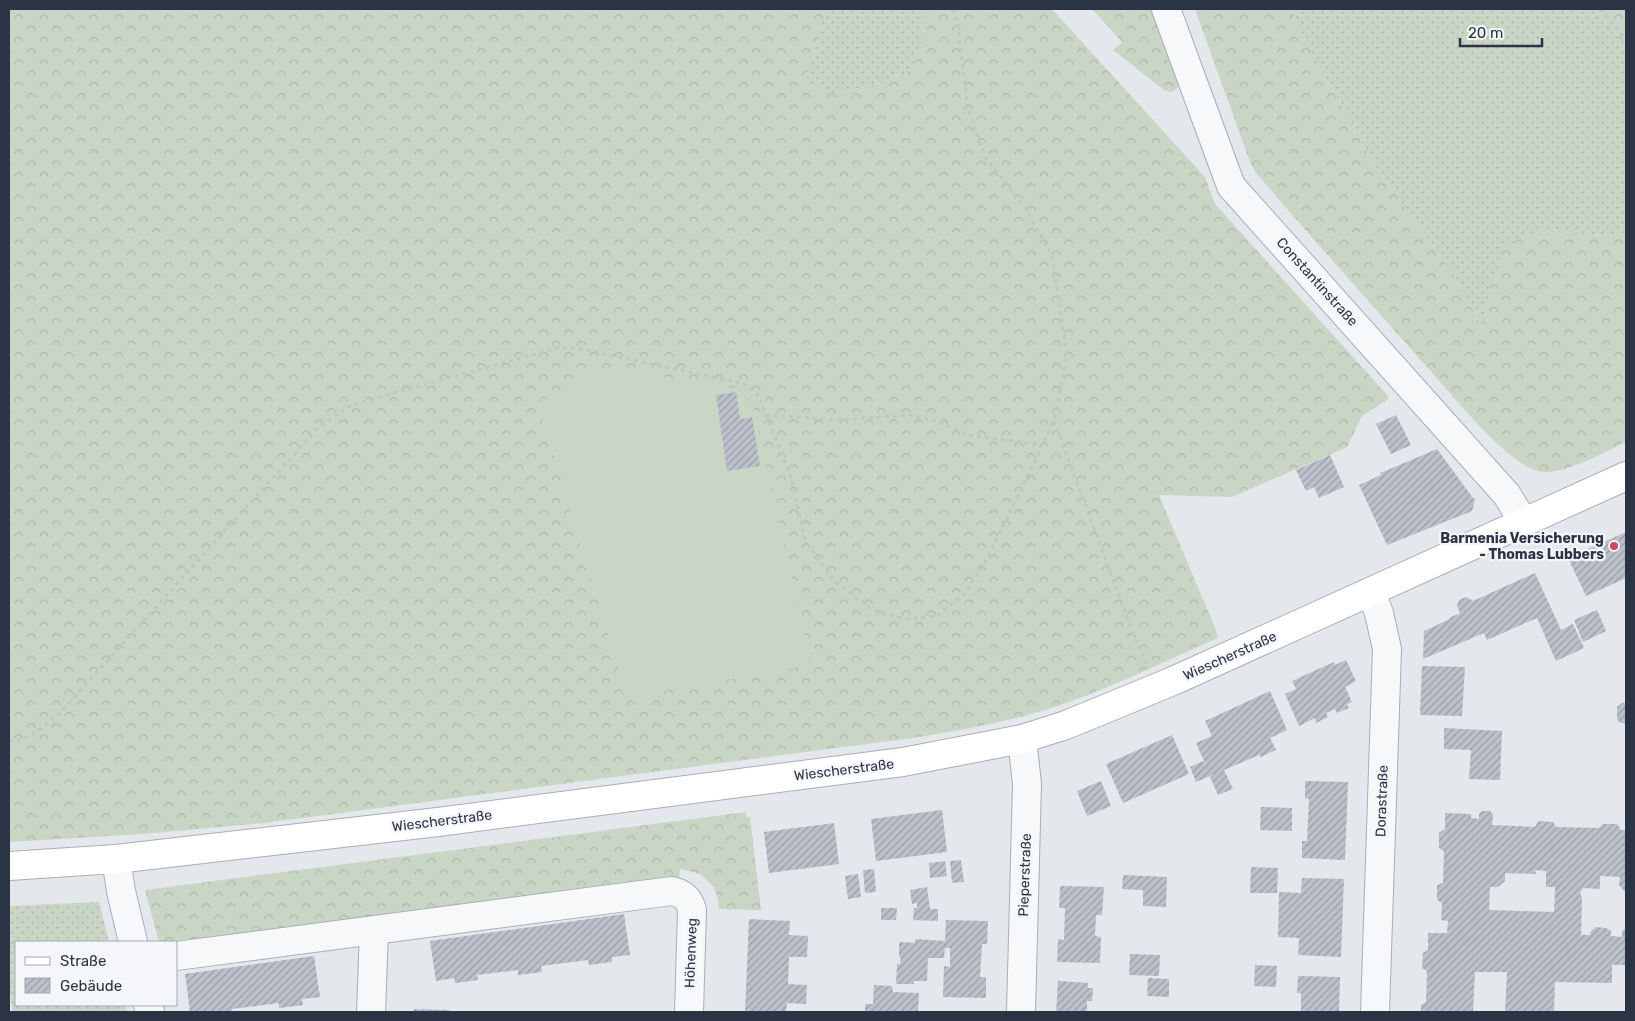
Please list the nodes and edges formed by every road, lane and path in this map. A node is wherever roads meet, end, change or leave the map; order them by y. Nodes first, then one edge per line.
1 (953, 9) edge
2 (1166, 9) edge
3 (1600, 9) edge
4 (1626, 39) edge
5 (765, 415) junction
6 (1054, 421) junction
7 (1042, 445) junction
8 (1626, 476) edge
9 (1522, 523) junction
10 (1371, 593) junction
11 (1158, 687) junction
12 (1022, 739) junction
13 (9, 740) edge
14 (116, 859) junction
15 (9, 866) edge
16 (374, 931) junction
17 (133, 941) edge
18 (178, 956) edge
19 (371, 1012) edge
20 (689, 1012) edge
21 (1021, 1012) edge
22 (1375, 1012) edge

1 - 6 path
2 - 9 street, Constantinstraße
3 - 4 path
5 - 7 path
5 - 7 path
5 - 13 path
6 - 7 path
6 - 11 path
8 - 9 main road, Wiescherstraße
9 - 10 main road, Wiescherstraße
10 - 11 main road, Wiescherstraße
10 - 22 street, Dorastraße
11 - 12 main road, Wiescherstraße
12 - 14 main road, Wiescherstraße
12 - 21 street, Pieperstraße
14 - 15 main road, Wiescherstraße
14 - 17 street
16 - 18 street
16 - 19 street
16 - 20 street, Höhenweg

